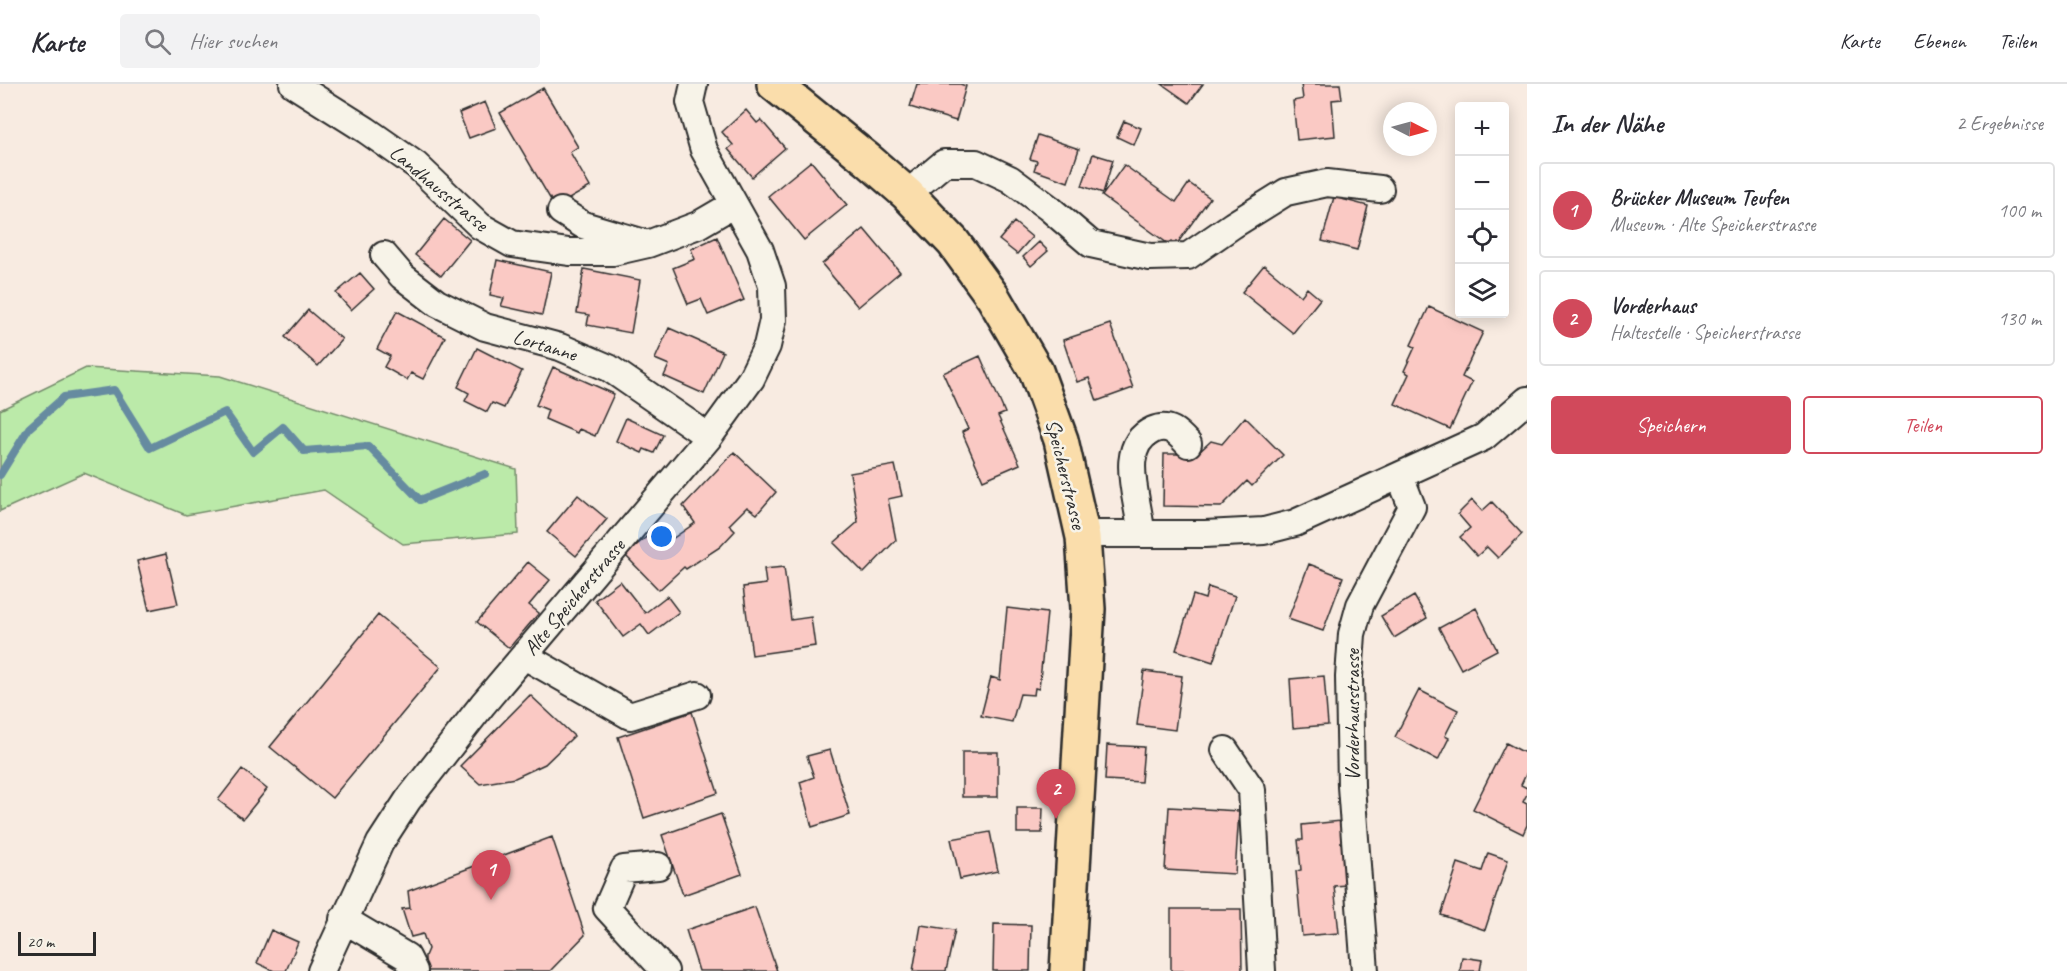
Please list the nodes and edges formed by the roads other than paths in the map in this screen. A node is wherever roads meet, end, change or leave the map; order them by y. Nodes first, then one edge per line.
1 (293, 84) edge
2 (694, 84) edge
3 (774, 84) edge
4 (1380, 189) dead end
5 (907, 194) junction
6 (734, 204) junction
7 (561, 211) dead end
8 (648, 244) junction
9 (384, 255) dead end
10 (1527, 400) edge
11 (709, 437) junction
12 (1188, 444) dead end
13 (1400, 476) junction
14 (1141, 533) junction
15 (1083, 537) junction
16 (525, 654) junction
17 (697, 695) dead end
18 (1225, 750) dead end
19 (658, 866) dead end
20 (343, 919) junction
21 (321, 971) edge
22 (414, 971) edge
23 (665, 971) edge
24 (1067, 971) edge
25 (1262, 971) edge
26 (1365, 971) edge

1 - 8 street, Landhausstrasse
2 - 6 street, Alte Speicherstrasse
3 - 5 main road, Speicherstrasse
4 - 5 street
5 - 15 main road, Speicherstrasse
6 - 8 street, Landhausstrasse
6 - 11 street, Alte Speicherstrasse
7 - 8 street
9 - 11 street, Lortanne
10 - 13 street
11 - 16 street, Alte Speicherstrasse
12 - 14 street
13 - 14 street
13 - 26 street, Vorderhausstrasse
14 - 15 street
15 - 24 main road, Speicherstrasse
16 - 17 street
16 - 20 street, Alte Speicherstrasse
18 - 25 street
19 - 23 street
20 - 21 street, Alte Speicherstrasse
20 - 22 street

